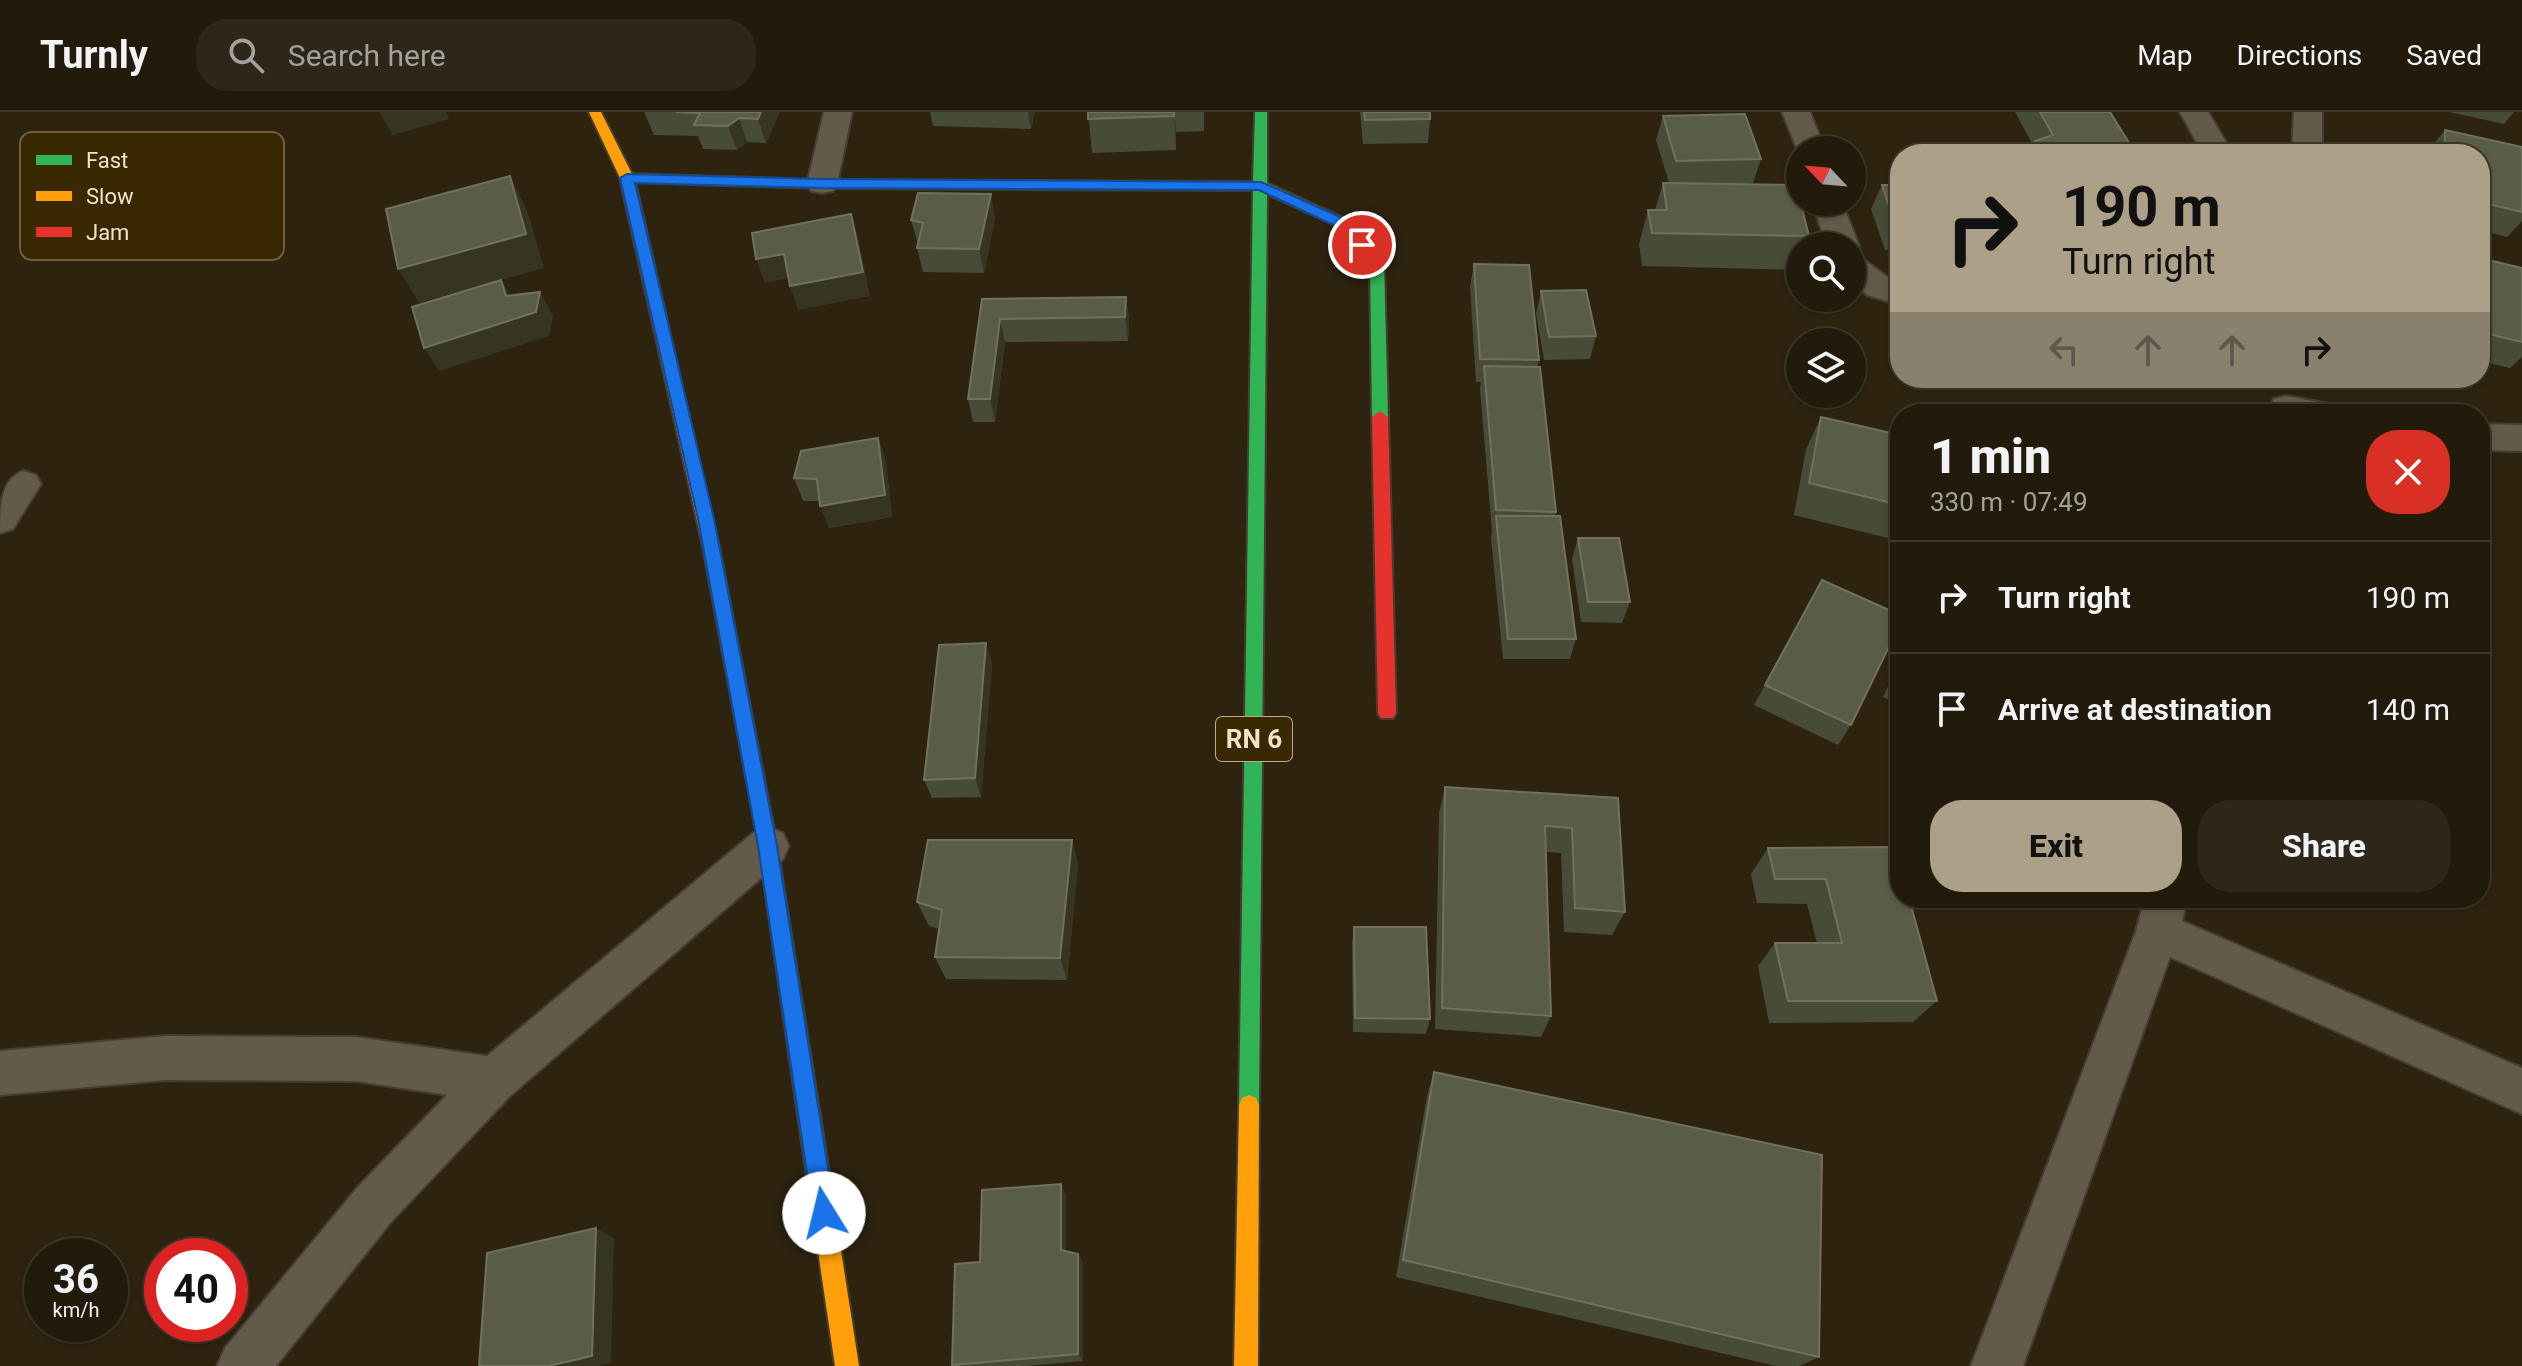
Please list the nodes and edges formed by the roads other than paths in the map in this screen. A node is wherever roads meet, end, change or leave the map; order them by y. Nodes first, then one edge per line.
1 (595, 112) edge
2 (838, 112) edge
3 (1261, 112) edge
4 (1796, 112) edge
5 (2194, 112) edge
6 (2308, 112) edge
7 (1805, 136) edge
8 (2212, 144) edge
9 (2307, 144) edge
10 (627, 178) junction
11 (822, 184) junction
12 (1261, 186) junction
13 (1866, 277) edge
14 (1890, 291) edge
15 (2490, 437) edge
16 (2522, 438) edge
17 (23, 484) dead end
18 (0, 519) edge
19 (1387, 713) dead end
20 (768, 846) junction
21 (2162, 915) edge
22 (0, 1073) edge
23 (494, 1080) junction
24 (2522, 1091) edge
25 (243, 1366) edge
26 (847, 1366) edge
27 (1246, 1366) edge
28 (1997, 1366) edge

1 - 10 street
2 - 11 street
3 - 12 street, RN 6
4 - 7 street
5 - 8 street
6 - 9 street
10 - 11 street
10 - 20 street
11 - 12 street
12 - 19 street
12 - 27 street, RN 6
13 - 14 street
15 - 16 street
17 - 18 street
20 - 23 street
20 - 26 street
21 - 24 street
21 - 28 street
22 - 23 street
23 - 25 street

